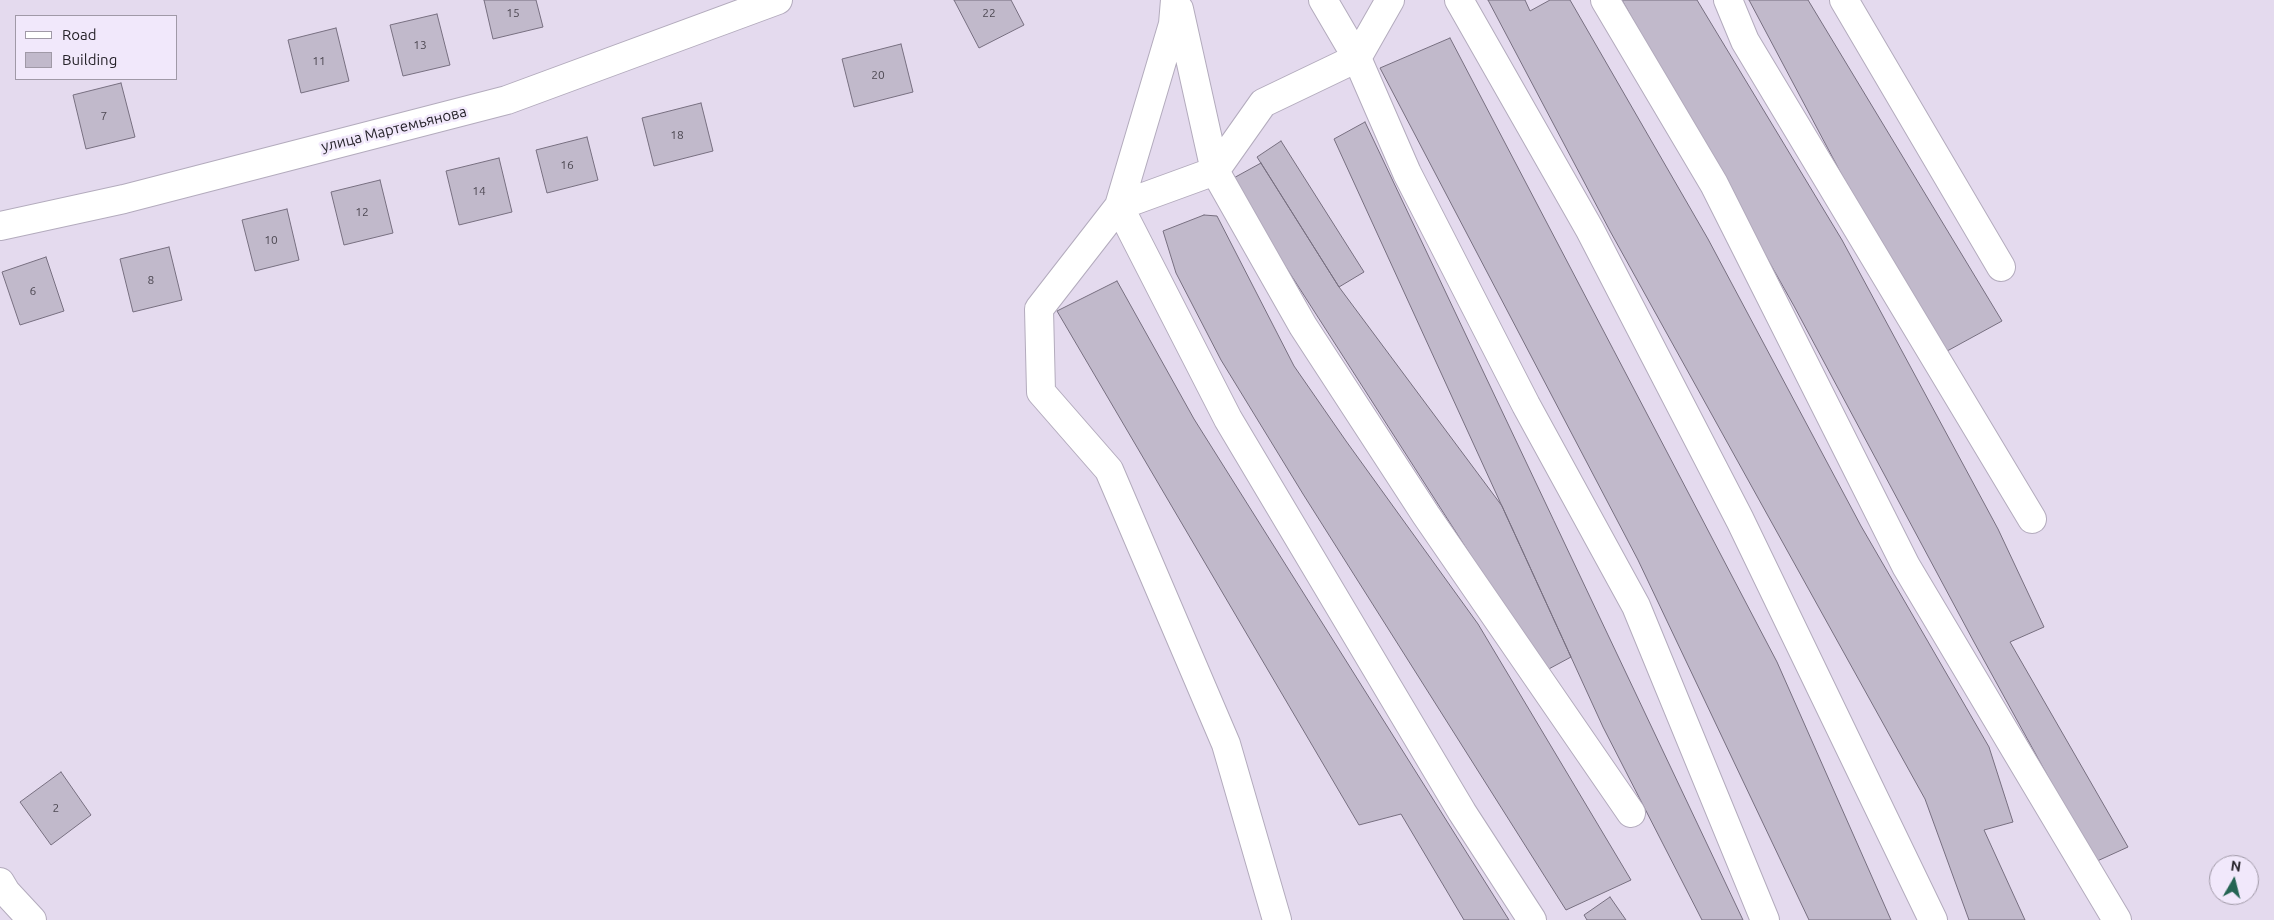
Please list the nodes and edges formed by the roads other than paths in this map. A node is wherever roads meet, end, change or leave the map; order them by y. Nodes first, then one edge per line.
1 (1176, 0) edge
2 (1323, 0) edge
3 (1390, 0) edge
4 (1459, 0) edge
5 (1606, 0) edge
6 (1728, 0) edge
7 (1844, 0) edge
8 (773, 1) edge
9 (1357, 58) junction
10 (1215, 171) junction
11 (1119, 206) junction
12 (0, 226) edge
13 (2001, 267) dead end
14 (2032, 519) dead end
15 (1631, 813) dead end
16 (0, 882) edge
17 (32, 920) edge
18 (1277, 920) edge
19 (1532, 920) edge
20 (1765, 920) edge
21 (1933, 920) edge
22 (2117, 920) edge

1 - 10 street
1 - 11 street
2 - 9 street
3 - 9 street
4 - 21 street
5 - 22 street
6 - 14 street
7 - 13 street
8 - 12 street, улица Мартемьянова
9 - 10 street
9 - 20 street
10 - 11 street
10 - 15 street
11 - 18 street
11 - 19 street
16 - 17 street

